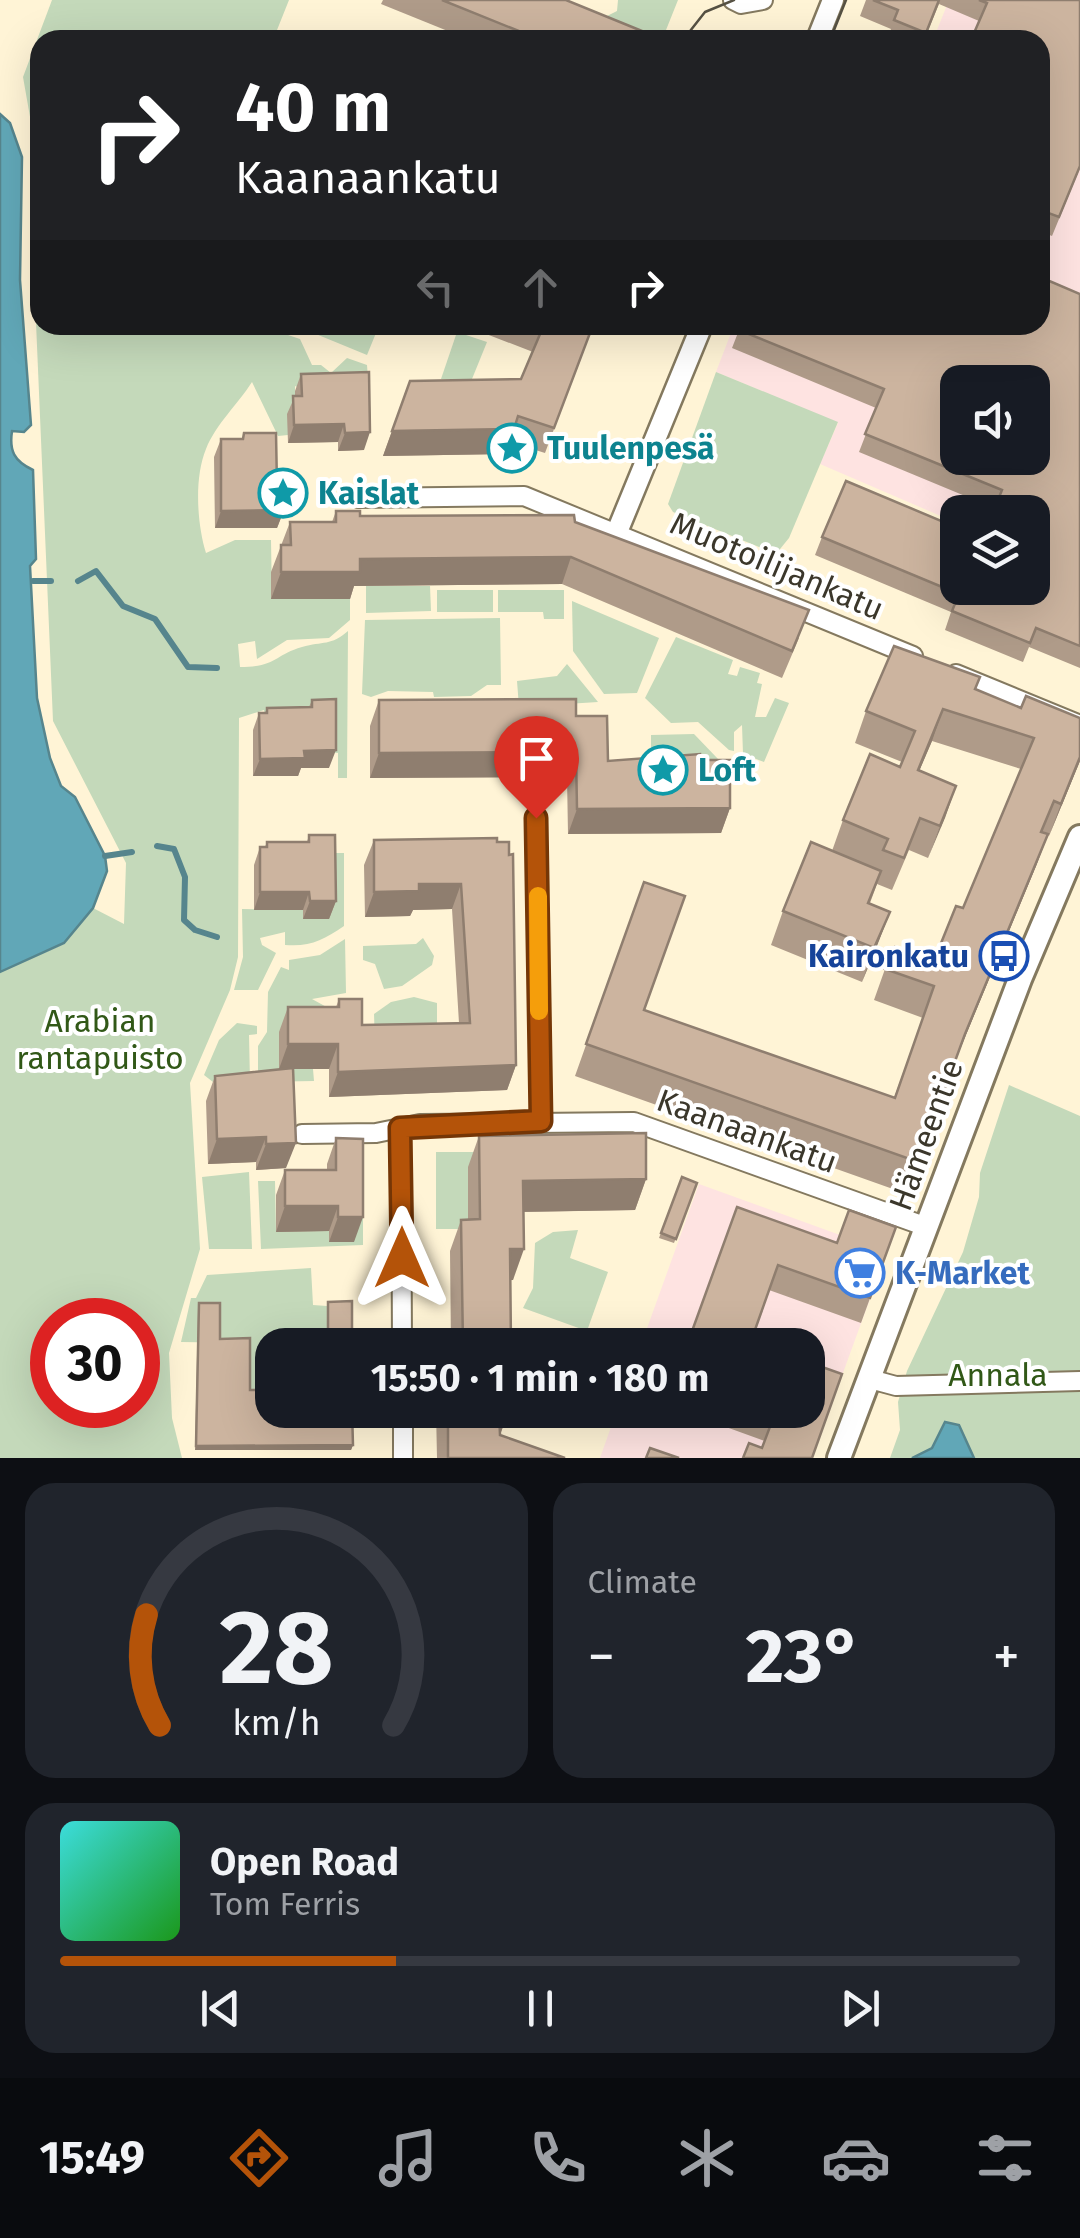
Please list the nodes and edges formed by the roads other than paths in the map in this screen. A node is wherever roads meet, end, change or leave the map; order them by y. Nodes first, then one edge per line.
1 (762, 0) edge
2 (833, 0) edge
3 (737, 2) edge
4 (821, 30) edge
5 (698, 335) edge
6 (358, 498) dead end
7 (617, 532) junction
8 (1080, 725) edge
9 (536, 818) dead end
10 (1080, 837) edge
11 (541, 1121) junction
12 (400, 1128) junction
13 (302, 1134) dead end
14 (927, 1226) junction
15 (402, 1328) edge
16 (870, 1379) junction
17 (1080, 1381) edge
18 (402, 1428) edge
19 (403, 1458) edge
20 (839, 1458) edge

1 - 3 street
2 - 4 street
5 - 7 street
6 - 7 street, Muotoilijankatu
7 - 8 street, Muotoilijankatu
9 - 11 street
10 - 14 main road, Hämeentie
11 - 12 street, Kaanaankatu
11 - 14 street, Kaanaankatu
12 - 13 street, Kaanaankatu
12 - 15 street
14 - 16 main road, Hämeentie
16 - 17 street
16 - 20 main road, Hämeentie
18 - 19 street

